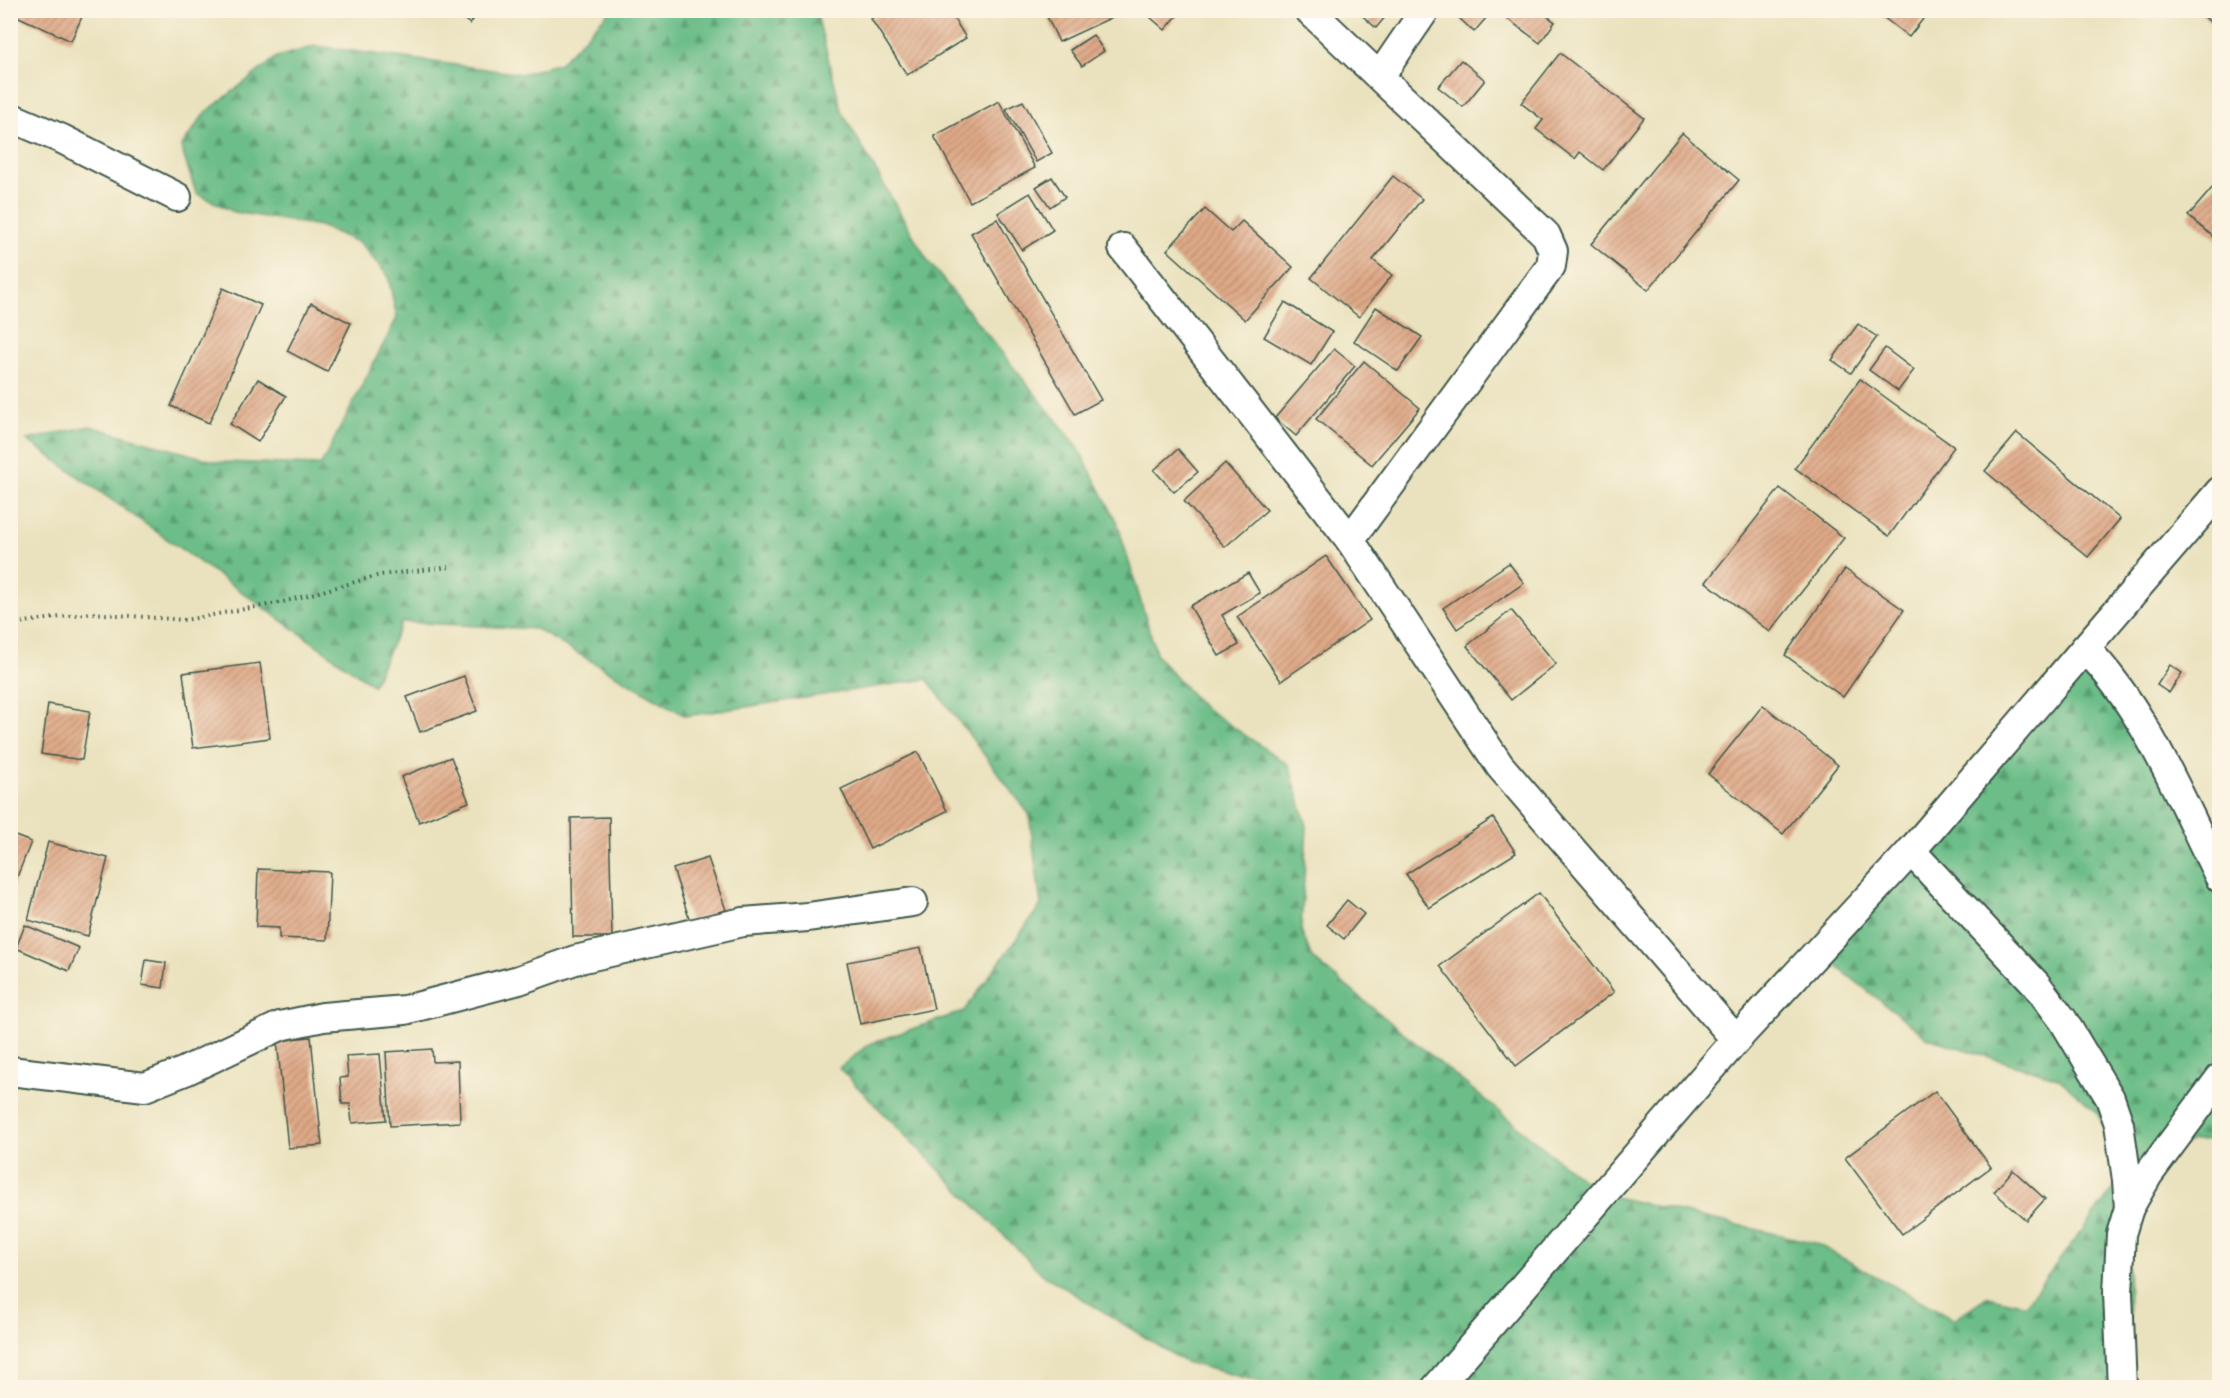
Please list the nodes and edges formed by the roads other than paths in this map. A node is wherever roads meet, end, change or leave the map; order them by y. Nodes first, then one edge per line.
1 (1309, 10) edge
2 (1425, 10) edge
3 (1380, 76) junction
4 (10, 117) edge
5 (177, 197) dead end
6 (1123, 248) dead end
7 (2220, 491) edge
8 (1350, 540) junction
9 (2085, 648) junction
10 (1911, 851) junction
11 (2220, 878) edge
12 (913, 902) dead end
13 (1736, 1040) junction
14 (10, 1071) edge
15 (2220, 1078) edge
16 (2128, 1208) junction
17 (1436, 1388) edge
18 (2122, 1388) edge

1 - 3 street
2 - 3 street
3 - 8 street
4 - 5 street
6 - 8 street
7 - 9 street
8 - 13 street
9 - 10 street
9 - 11 street
10 - 13 street
10 - 16 street
12 - 14 street
13 - 17 street
15 - 16 street
16 - 18 street

